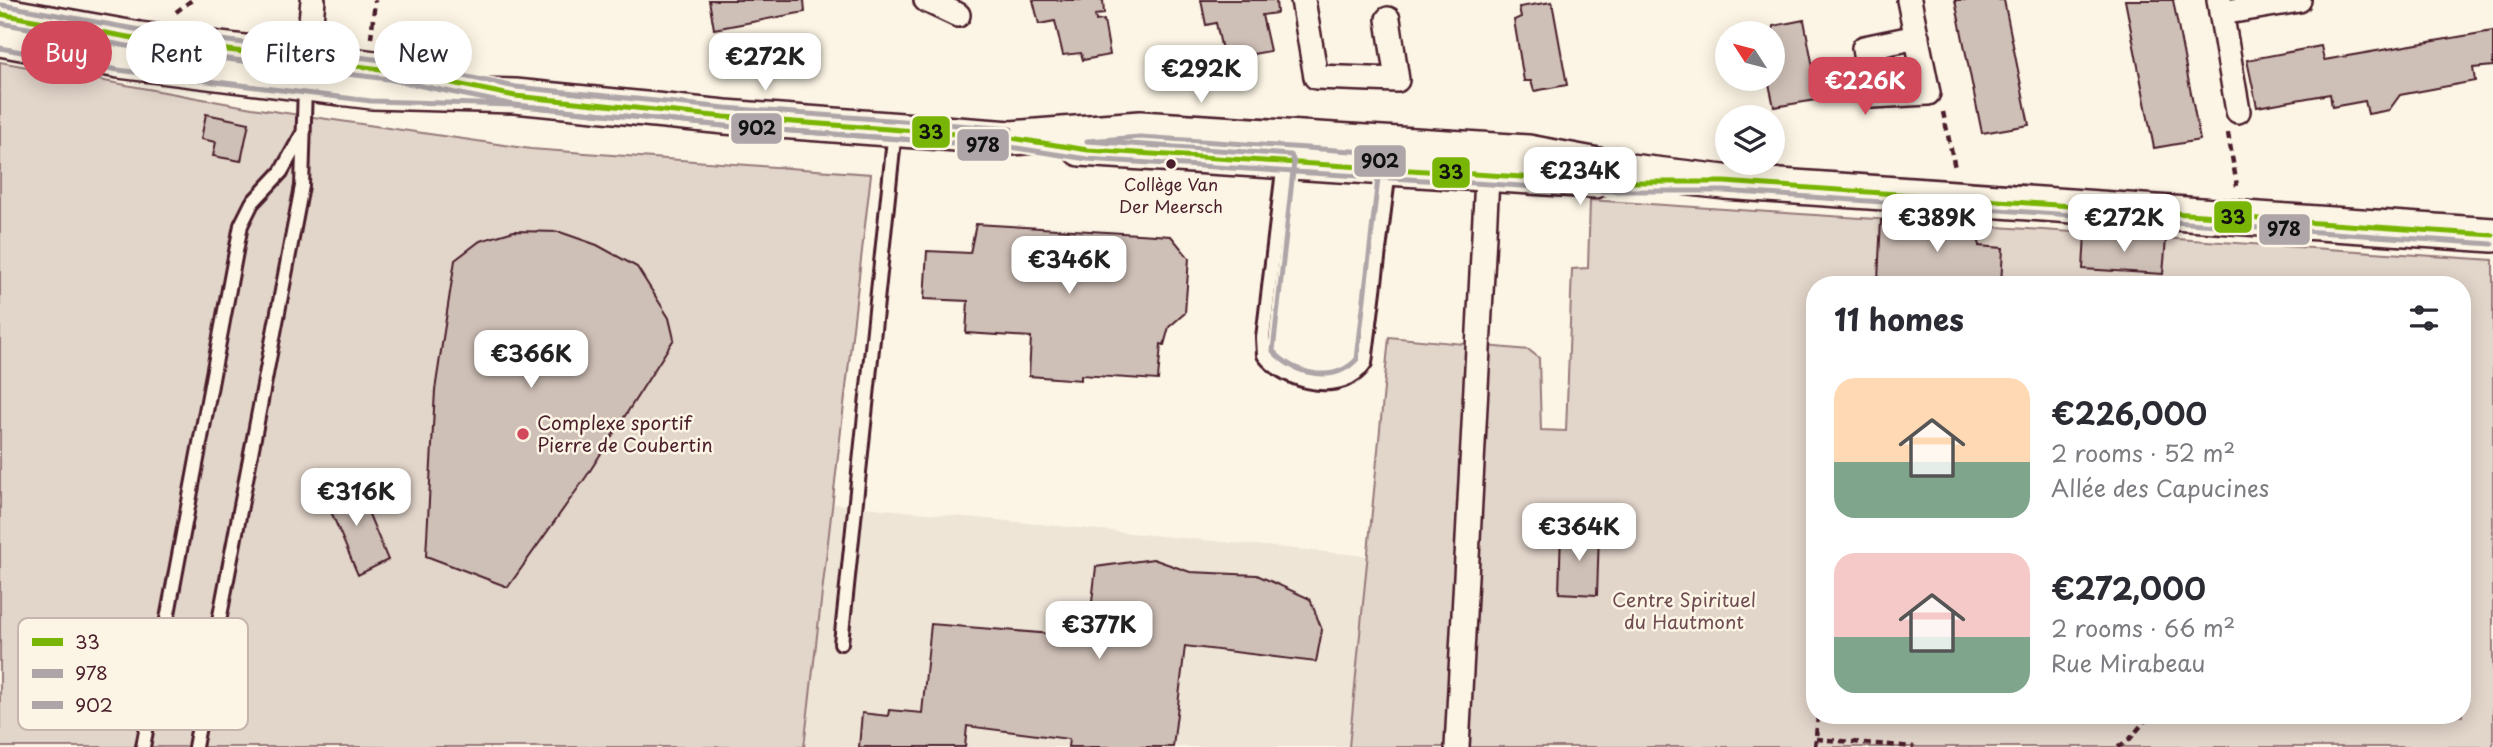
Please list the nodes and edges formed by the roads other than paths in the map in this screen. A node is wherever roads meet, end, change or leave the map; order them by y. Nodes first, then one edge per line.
1 (313, 0) edge
2 (926, 0) edge
3 (1303, 0) edge
4 (1909, 0) edge
5 (2299, 0) edge
6 (2220, 7) edge
7 (0, 14) edge
8 (958, 15) dead end
9 (1388, 19) dead end
10 (311, 21) edge
11 (1917, 37) junction
12 (0, 39) edge
13 (241, 59) edge
14 (241, 68) edge
15 (306, 84) edge
16 (346, 84) edge
17 (2238, 111) road end
18 (304, 130) junction
19 (895, 130) junction
20 (1287, 149) junction
21 (1390, 157) junction
22 (1488, 162) junction
23 (2493, 235) edge
24 (167, 618) edge
25 (220, 618) edge
26 (841, 642) dead end
27 (1457, 747) edge

1 - 10 street
2 - 8 street
3 - 9 street
4 - 11 street
5 - 6 street
6 - 17 street
7 - 13 main road
11 - 11 street
12 - 14 main road
15 - 18 lane
16 - 19 main road
18 - 24 lane
18 - 25 lane
19 - 20 main road
19 - 26 lane
20 - 21 main road
20 - 21 lane
21 - 22 main road
22 - 23 main road
22 - 27 street

